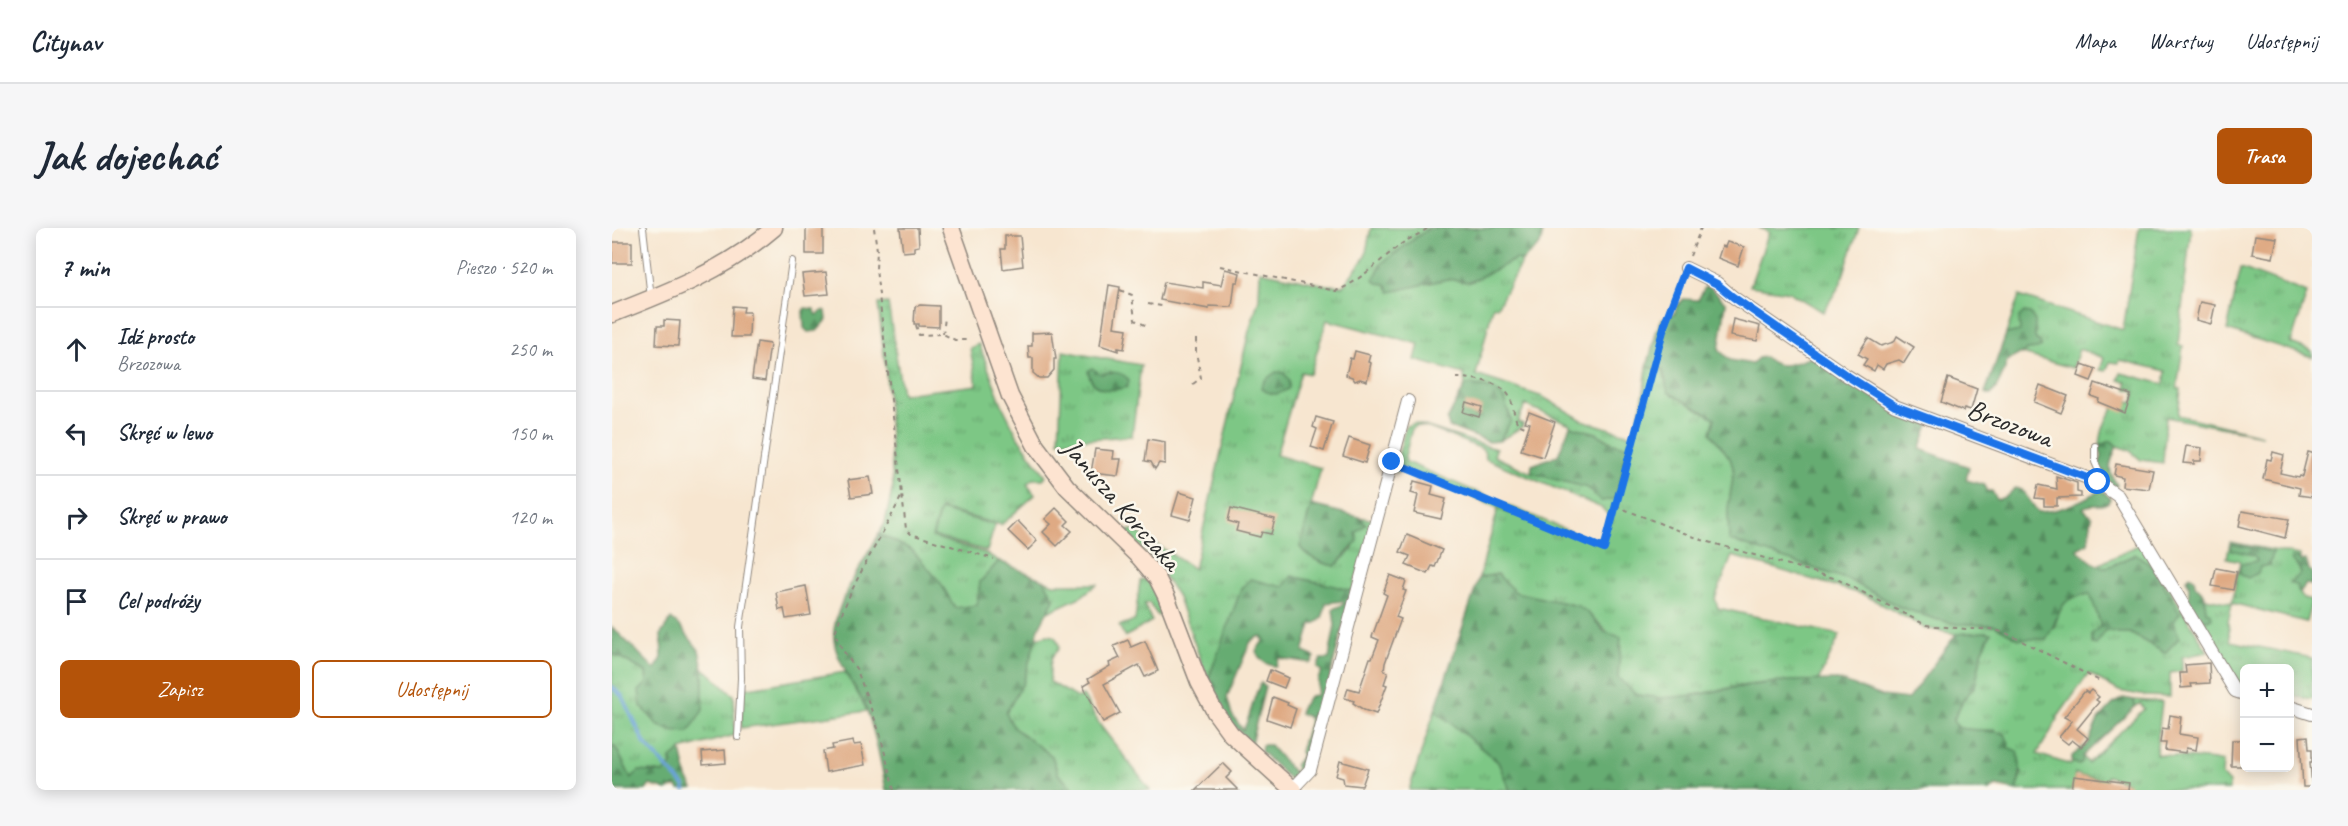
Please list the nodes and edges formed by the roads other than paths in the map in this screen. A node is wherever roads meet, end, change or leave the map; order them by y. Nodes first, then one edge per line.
1 (643, 228) edge
2 (774, 228) edge
3 (951, 228) edge
4 (792, 261) dead end
5 (1686, 268) road end
6 (651, 298) junction
7 (612, 314) edge
8 (1408, 401) dead end
9 (2096, 446) dead end
10 (2104, 487) junction
11 (2240, 693) edge
12 (2294, 709) edge
13 (2312, 714) edge
14 (738, 737) dead end
15 (1293, 789) edge

1 - 6 lane
2 - 6 street
3 - 15 street, Janusza Korczaka
4 - 14 lane
5 - 10 street, Brzozowa
6 - 7 street
8 - 15 street
9 - 10 lane
10 - 11 street, Brzozowa
12 - 13 street

